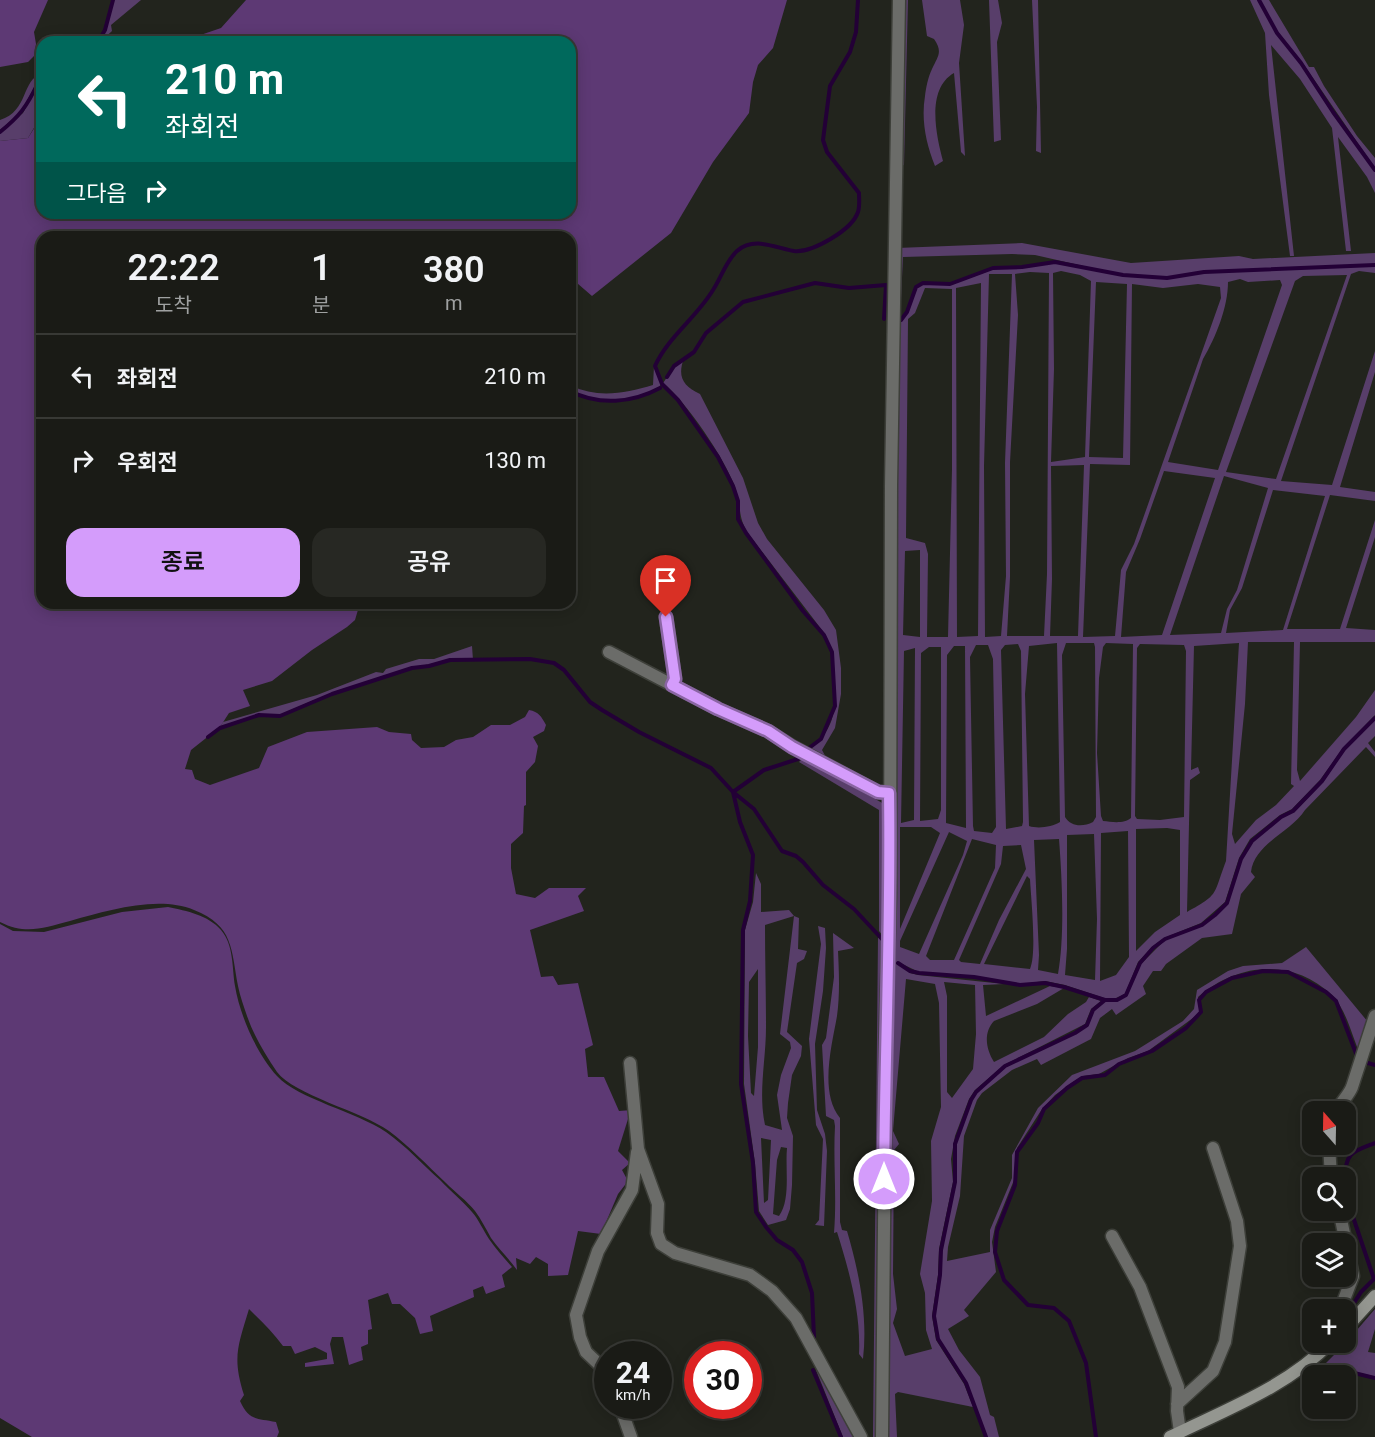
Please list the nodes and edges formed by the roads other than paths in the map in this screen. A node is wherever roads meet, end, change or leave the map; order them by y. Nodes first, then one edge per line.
1 (899, 0) edge
2 (666, 617) dead end
3 (609, 652) dead end
4 (672, 685) junction
5 (889, 793) junction
6 (1374, 1016) edge
7 (630, 1064) dead end
8 (1344, 1101) edge
9 (1213, 1148) dead end
10 (638, 1149) junction
11 (1341, 1221) edge
12 (1112, 1236) dead end
13 (1375, 1296) edge
14 (1344, 1299) edge
15 (1356, 1317) edge
16 (1316, 1353) edge
17 (594, 1360) edge
18 (1177, 1404) junction
19 (625, 1419) edge
20 (1175, 1435) edge
21 (631, 1437) edge
22 (861, 1437) edge
23 (882, 1437) edge

1 - 5 street
2 - 4 street
3 - 4 street
4 - 5 street
5 - 23 street
6 - 8 street
7 - 10 street
9 - 18 street
10 - 17 street
10 - 22 street
11 - 14 street
12 - 18 street
13 - 15 street
16 - 20 street
18 - 20 street
19 - 21 street

